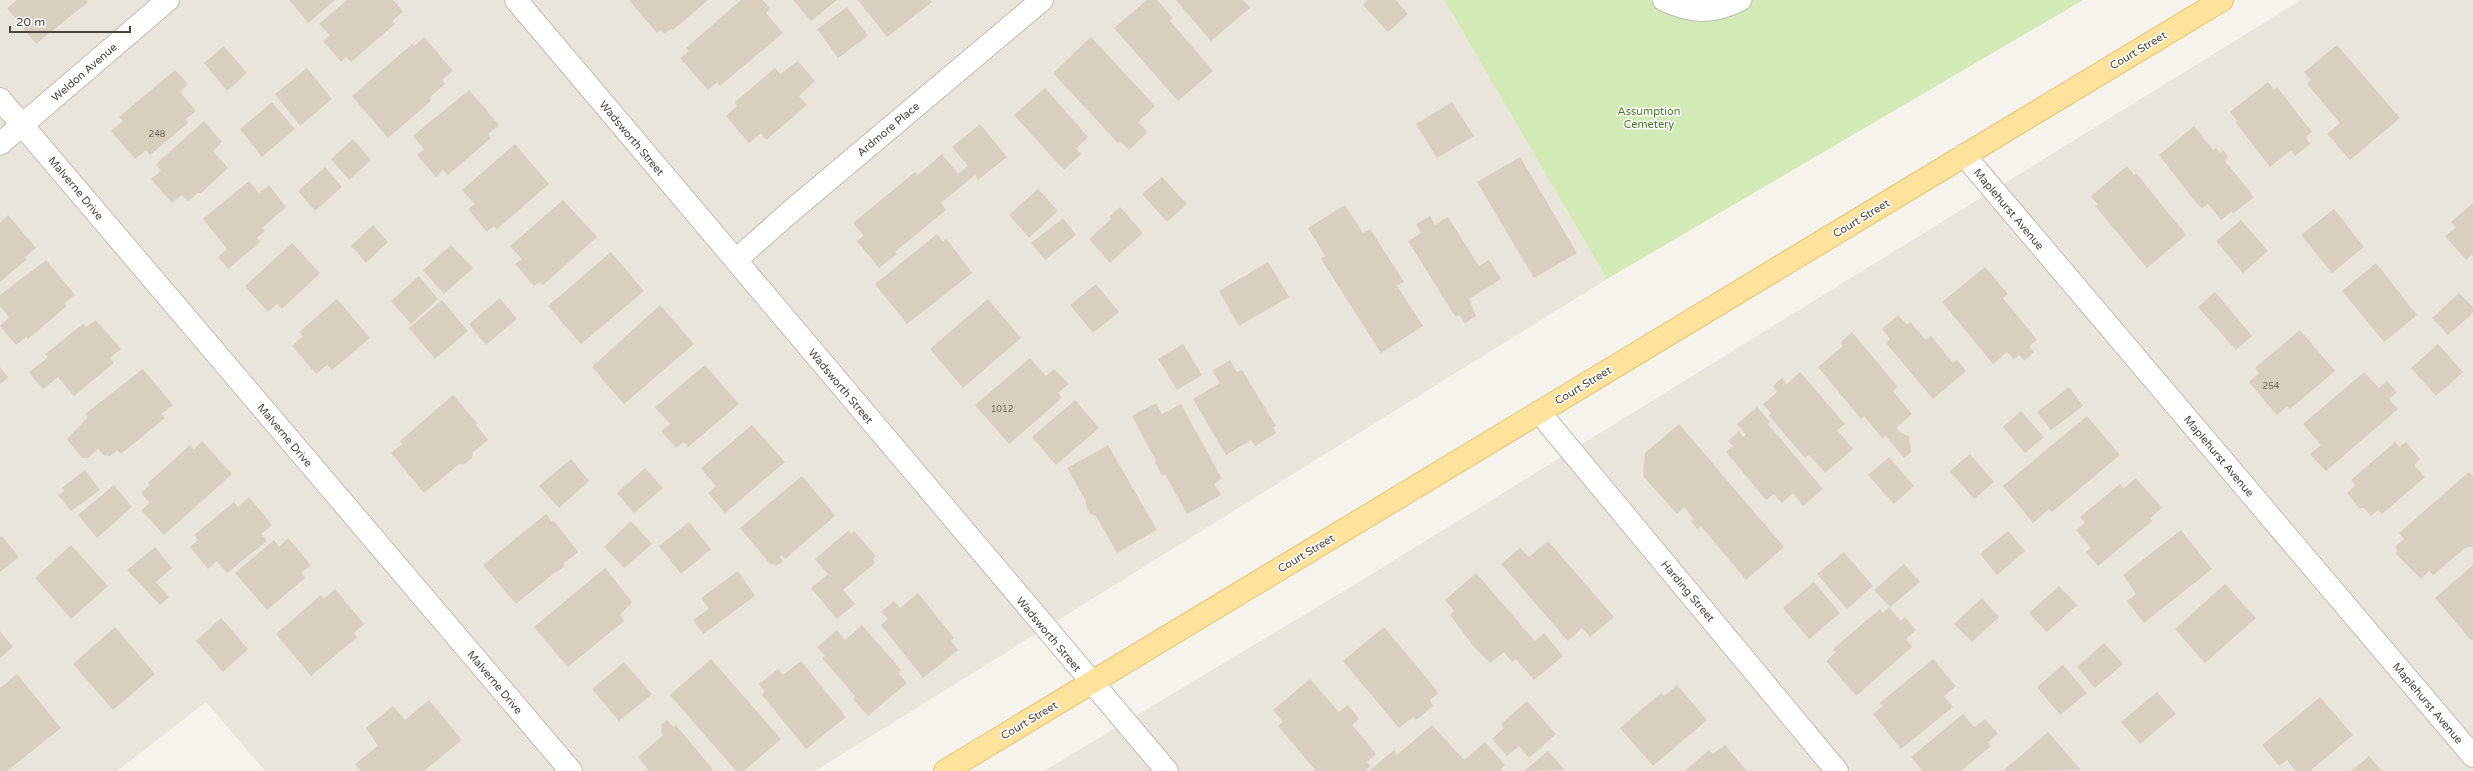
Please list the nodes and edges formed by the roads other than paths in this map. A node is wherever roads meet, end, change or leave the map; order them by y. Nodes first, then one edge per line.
1 (168, 0) edge
2 (516, 0) edge
3 (1042, 0) edge
4 (1663, 0) edge
5 (1741, 0) edge
6 (2222, 0) edge
7 (0, 99) edge
8 (22, 125) junction
9 (0, 144) edge
10 (1964, 155) junction
11 (736, 260) junction
12 (1539, 412) junction
13 (1091, 683) junction
14 (2473, 756) edge
15 (571, 771) edge
16 (945, 771) edge
17 (1167, 771) edge
18 (1837, 771) edge

1 - 8 street, Weldon Avenue
2 - 11 street, Wadsworth Street
3 - 11 street, Ardmore Place
4 - 5 lane
6 - 10 main road, Court Street
7 - 8 street, Malverne Drive
8 - 9 street, Weldon Avenue
8 - 15 street, Malverne Drive
10 - 12 main road, Court Street
10 - 14 street, Maplehurst Avenue
11 - 13 street, Wadsworth Street
12 - 13 main road, Court Street
12 - 18 street, Harding Street
13 - 16 main road, Court Street
13 - 17 street, Wadsworth Street

